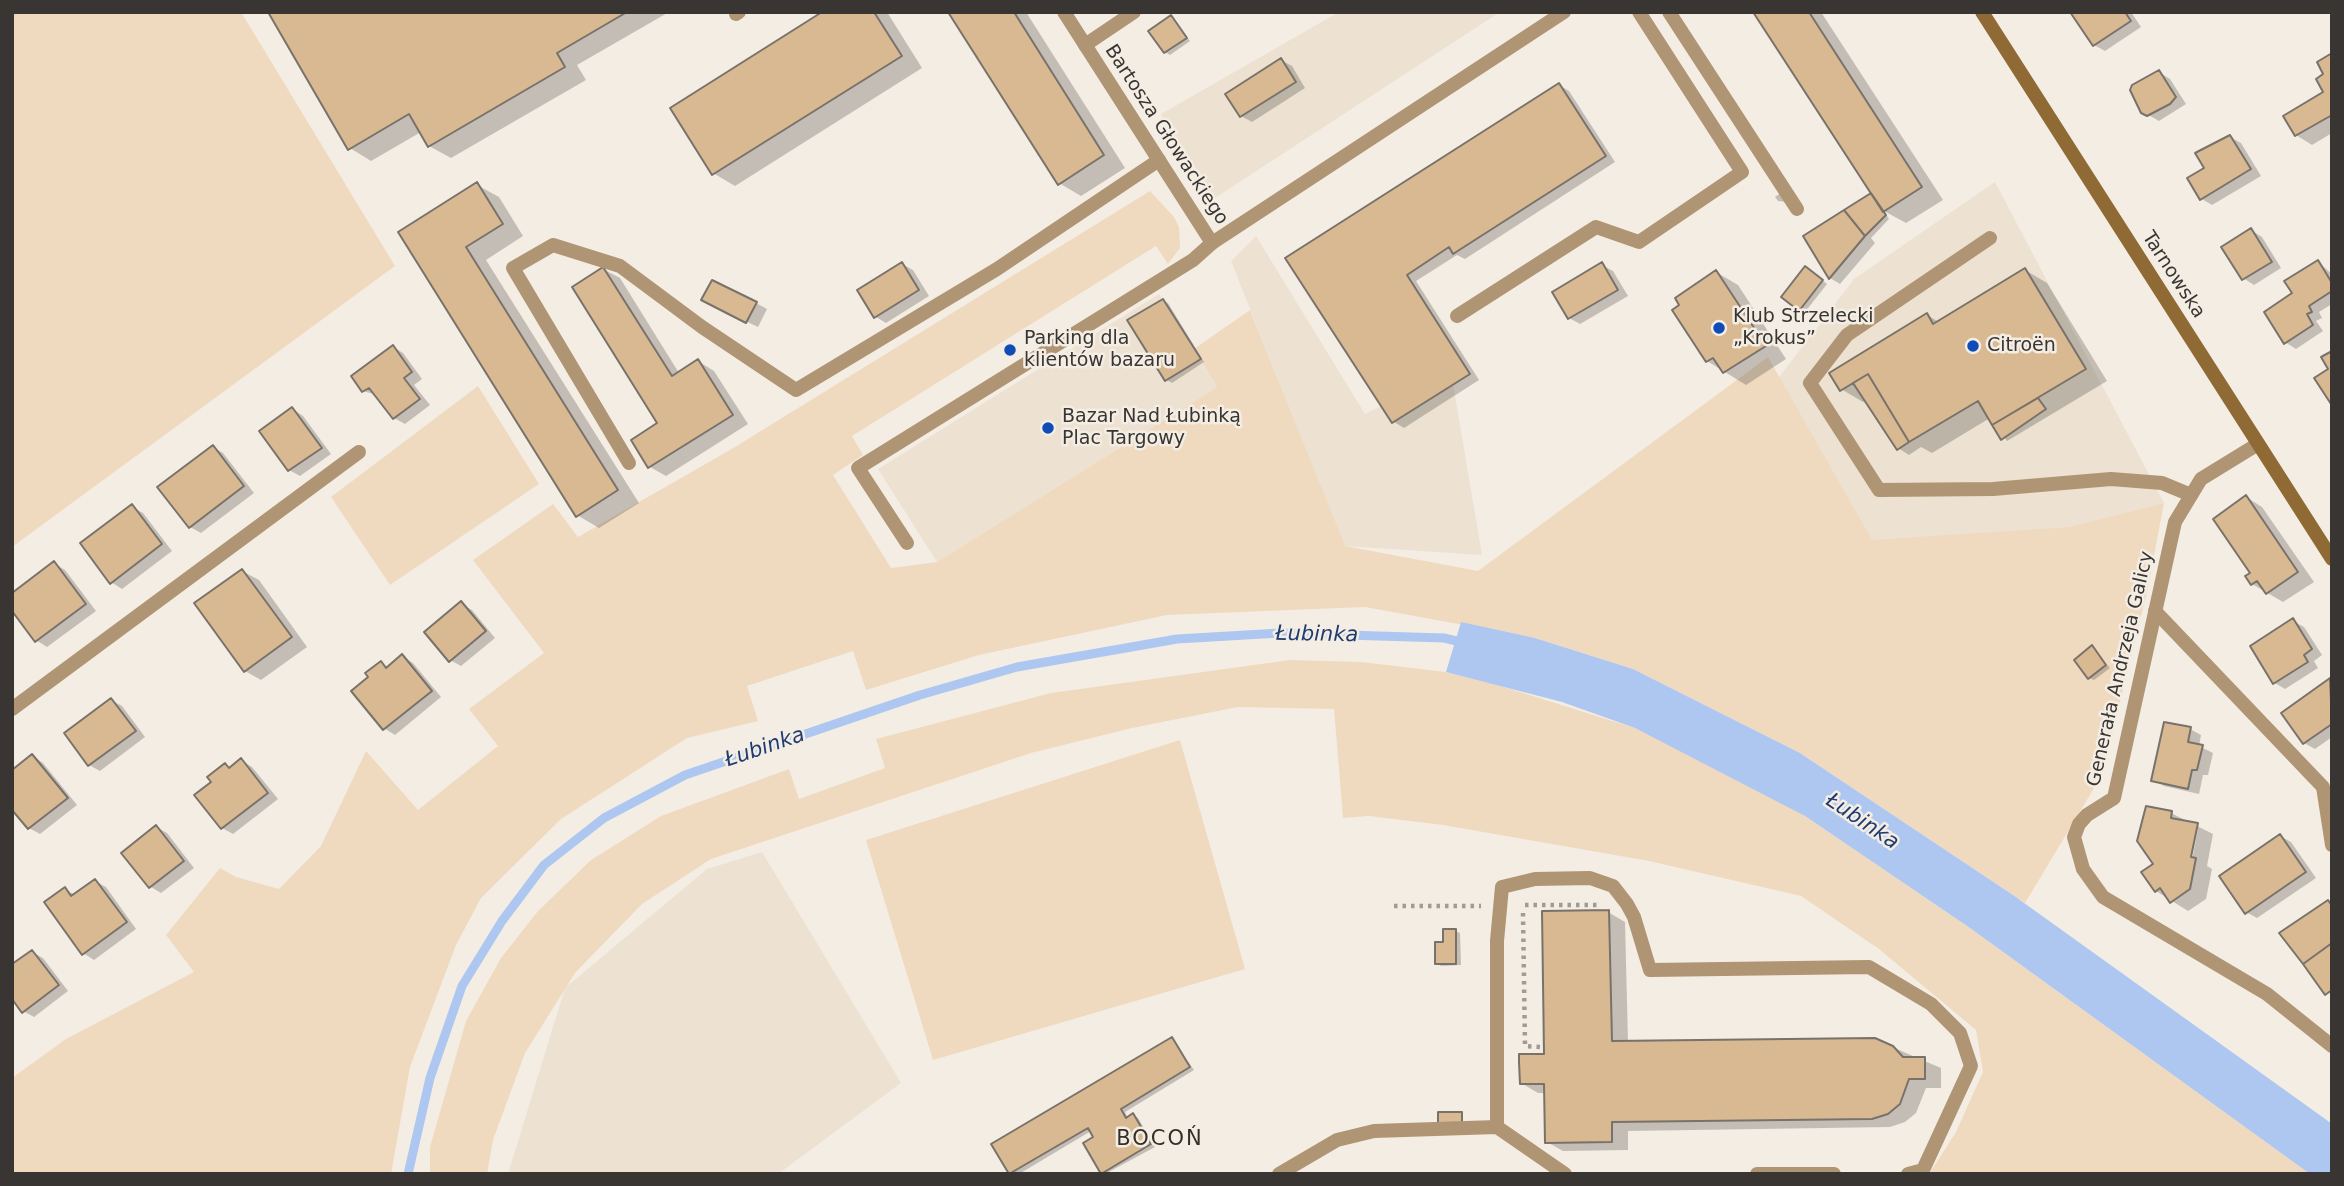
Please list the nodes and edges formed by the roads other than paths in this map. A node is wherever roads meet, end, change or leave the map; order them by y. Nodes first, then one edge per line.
1 (1064, 12) edge
2 (1134, 12) edge
3 (1564, 12) edge
4 (1639, 12) edge
5 (1669, 12) edge
6 (1982, 12) edge
7 (1085, 45) junction
8 (1159, 160) junction
9 (1797, 209) dead end
10 (1990, 238) dead end
11 (1212, 243) junction
12 (1457, 316) dead end
13 (2258, 444) junction
14 (359, 452) dead end
15 (629, 463) dead end
16 (2191, 495) junction
17 (907, 543) dead end
18 (2332, 559) edge
19 (2155, 611) junction
20 (12, 709) edge
21 (2332, 845) edge
22 (2332, 1046) edge
23 (1497, 1128) junction
24 (1279, 1174) edge
25 (1565, 1174) edge
26 (1757, 1174) edge
27 (1834, 1174) edge
28 (1908, 1174) edge

1 - 7 street, Bartosza Głowackiego
2 - 7 street
3 - 11 street
4 - 12 street
5 - 9 street
6 - 13 main road, Tarnowska
7 - 8 street, Bartosza Głowackiego
8 - 11 street, Bartosza Głowackiego
8 - 15 street
10 - 16 street
11 - 17 street
13 - 16 street, Generała Andrzeja Galicy
13 - 18 main road, Tarnowska
14 - 20 street
16 - 19 street, Generała Andrzeja Galicy
19 - 21 street
19 - 22 street, Generała Andrzeja Galicy
23 - 24 street
23 - 25 street
23 - 28 street
26 - 27 street

